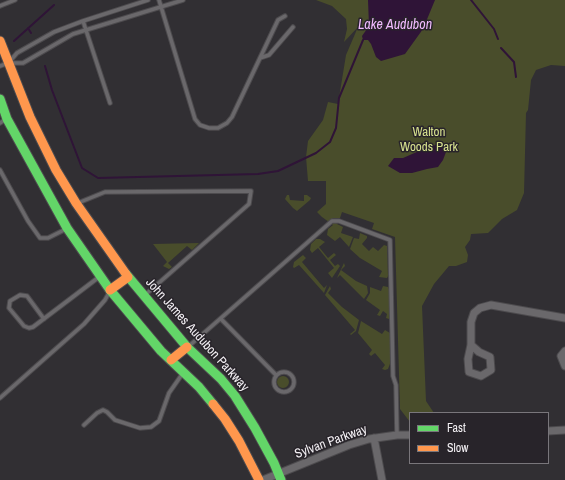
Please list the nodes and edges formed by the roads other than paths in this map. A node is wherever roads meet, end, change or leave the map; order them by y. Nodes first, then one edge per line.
1 (15, 0) edge
2 (148, 0) edge
3 (159, 0) edge
4 (183, 0) edge
5 (0, 6) edge
6 (161, 7) junction
7 (285, 16) dead end
8 (83, 21) junction
9 (293, 27) dead end
10 (86, 30) junction
11 (0, 42) edge
12 (260, 58) junction
13 (4, 65) edge
14 (0, 99) edge
15 (110, 103) dead end
16 (4, 121) edge
17 (0, 170) edge
18 (76, 204) junction
19 (67, 228) junction
20 (100, 276) junction
21 (128, 277) junction
22 (110, 290) junction
23 (144, 296) junction
24 (565, 318) edge
25 (44, 319) junction
26 (221, 319) junction
27 (471, 345) dead end
28 (187, 347) junction
29 (565, 351) edge
30 (171, 360) junction
31 (565, 366) edge
32 (184, 372) junction
33 (276, 375) junction
34 (0, 398) edge
35 (84, 425) dead end
36 (565, 430) edge
37 (549, 431) edge
38 (397, 435) junction
39 (409, 435) edge
40 (374, 438) junction
41 (280, 477) edge
42 (258, 480) edge
43 (263, 480) edge
44 (382, 480) edge

1 - 5 lane
2 - 8 lane
3 - 6 lane
4 - 6 lane
6 - 10 lane
6 - 12 lane
7 - 12 lane
8 - 10 lane
8 - 13 lane
9 - 12 lane
10 - 13 lane
10 - 15 lane
11 - 13 main road, John James Audubon Parkway
13 - 18 main road, John James Audubon Parkway
14 - 16 main road
16 - 19 main road
17 - 19 lane
18 - 21 main road, John James Audubon Parkway
18 - 23 lane
19 - 20 main road
20 - 22 main road
20 - 25 lane
21 - 22 main road
21 - 23 main road, John James Audubon Parkway
22 - 30 main road
22 - 34 lane
23 - 28 main road, John James Audubon Parkway
24 - 27 street
25 - 25 lane
26 - 28 lane
26 - 33 lane
26 - 38 lane
28 - 30 main road
28 - 41 main road, John James Audubon Parkway
29 - 31 street
30 - 32 main road
32 - 35 lane
32 - 42 main road
33 - 33 lane
36 - 37 street
38 - 39 street, Sylvan Parkway
38 - 40 street, Sylvan Parkway
40 - 41 street, Sylvan Parkway
40 - 44 street
41 - 43 street, Sylvan Parkway

